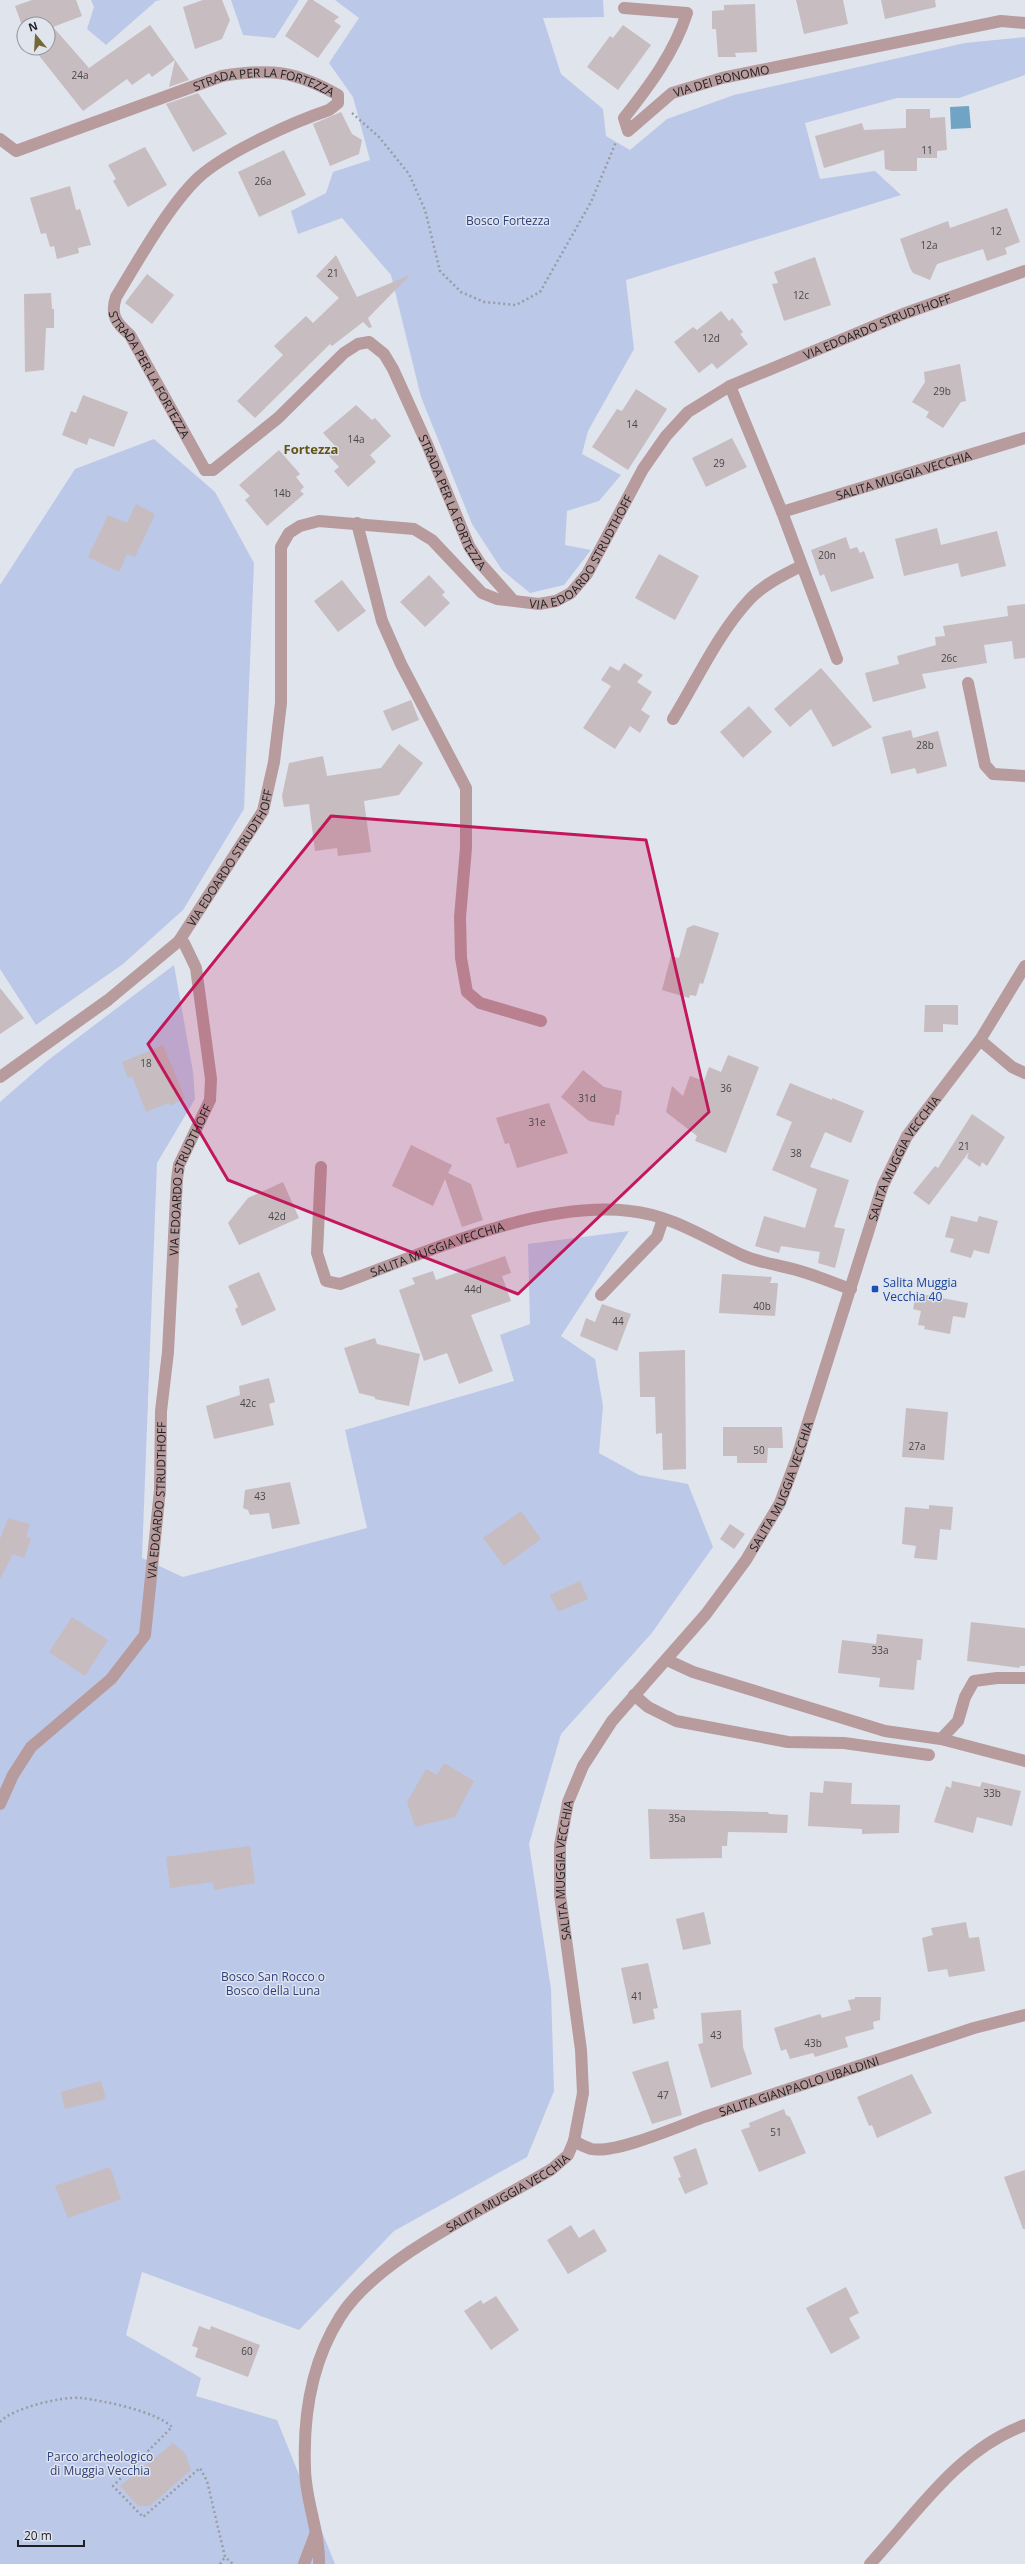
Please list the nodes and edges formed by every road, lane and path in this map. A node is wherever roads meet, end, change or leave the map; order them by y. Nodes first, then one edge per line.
1 (624, 8) dead end
2 (1025, 23) edge
3 (338, 95) junction
4 (624, 118) junction
5 (0, 139) edge
6 (1025, 271) edge
7 (730, 386) junction
8 (1025, 438) edge
9 (782, 512) junction
10 (357, 523) junction
11 (801, 566) junction
12 (512, 599) junction
13 (836, 659) dead end
14 (968, 683) dead end
15 (673, 720) dead end
16 (1025, 776) edge
17 (179, 941) junction
18 (1025, 966) edge
19 (542, 1021) dead end
20 (980, 1040) junction
21 (1025, 1072) edge
22 (0, 1077) edge
23 (322, 1167) dead end
24 (663, 1219) junction
25 (851, 1289) junction
26 (601, 1295) dead end
27 (667, 1660) junction
28 (1025, 1678) edge
29 (634, 1695) junction
30 (941, 1739) junction
31 (929, 1755) dead end
32 (1025, 1761) edge
33 (0, 1804) edge
34 (1025, 2015) edge
35 (574, 2141) junction
36 (0, 2422) edge
37 (1025, 2425) edge
38 (315, 2534) junction
39 (225, 2557) junction
40 (220, 2564) edge
41 (233, 2564) edge
42 (304, 2564) edge
43 (319, 2564) edge
44 (870, 2564) edge

1 - 4 street
2 - 4 street, VIA DEI BONOMO
3 - 4 path
3 - 5 street, STRADA PER LA FORTEZZA
3 - 12 street, STRADA PER LA FORTEZZA
6 - 7 street, VIA EDOARDO STRUDTHOFF
7 - 9 street
7 - 12 street, VIA EDOARDO STRUDTHOFF
8 - 9 street, SALITA MUGGIA VECCHIA
9 - 11 street
10 - 12 street, VIA EDOARDO STRUDTHOFF
10 - 17 street, VIA EDOARDO STRUDTHOFF
10 - 19 street
11 - 13 street
11 - 15 street
14 - 16 street
17 - 22 street
17 - 33 street, VIA EDOARDO STRUDTHOFF
18 - 20 street, SALITA MUGGIA VECCHIA
20 - 21 street
20 - 25 street, SALITA MUGGIA VECCHIA
23 - 24 street, SALITA MUGGIA VECCHIA
24 - 25 street, SALITA MUGGIA VECCHIA
24 - 26 street
25 - 27 street, SALITA MUGGIA VECCHIA
27 - 29 street, SALITA MUGGIA VECCHIA
27 - 30 street
28 - 30 street
29 - 31 street
29 - 35 street, SALITA MUGGIA VECCHIA
30 - 32 street
34 - 35 street, SALITA GIANPAOLO UBALDINI
35 - 38 street, SALITA MUGGIA VECCHIA
36 - 39 path
37 - 44 street
38 - 42 street, SALITA MUGGIA VECCHIA
38 - 43 street, SALITA MUGGIA VECCHIA
39 - 40 path
39 - 41 path

